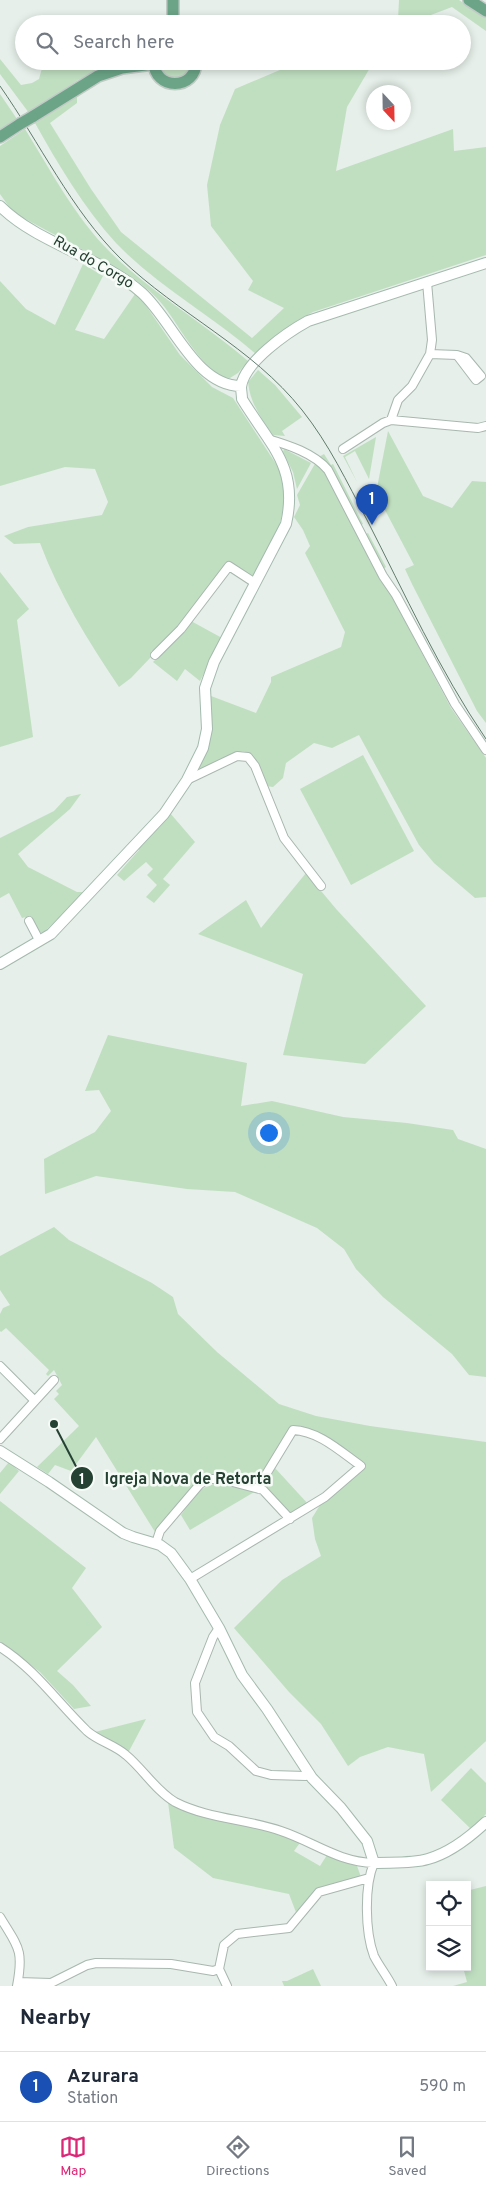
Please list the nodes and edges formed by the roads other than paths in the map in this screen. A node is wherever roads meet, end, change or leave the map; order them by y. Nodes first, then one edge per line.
1 (172, 0) edge
2 (469, 0) edge
3 (486, 12) edge
4 (173, 15) edge
5 (116, 70) edge
6 (156, 70) edge
7 (194, 70) edge
8 (0, 137) edge
9 (0, 206) edge
10 (486, 263) edge
11 (427, 282) junction
12 (430, 354) junction
13 (457, 355) dead end
14 (241, 386) junction
15 (391, 420) junction
16 (486, 426) edge
17 (268, 439) junction
18 (343, 449) dead end
19 (255, 582) junction
20 (155, 655) dead end
21 (486, 750) edge
22 (187, 780) junction
23 (321, 886) dead end
24 (28, 921) dead end
25 (39, 940) junction
26 (0, 964) edge
27 (0, 1366) edge
28 (54, 1380) dead end
29 (35, 1401) junction
30 (0, 1439) edge
31 (0, 1451) edge
32 (259, 1489) junction
33 (290, 1520) junction
34 (156, 1543) junction
35 (190, 1579) junction
36 (219, 1628) junction
37 (0, 1647) edge
38 (310, 1774) junction
39 (486, 1822) edge
40 (374, 1863) junction
41 (369, 1878) junction
42 (0, 1916) edge
43 (219, 1969) junction
44 (18, 1984) edge
45 (227, 1986) edge
46 (392, 1986) edge

1 - 4 main road
2 - 3 main road
5 - 8 main road, bridge
6 - 7 main road
9 - 14 street, Rua do Corgo
10 - 11 street
11 - 12 street
11 - 14 street
12 - 13 street
12 - 15 street
14 - 17 street
15 - 16 street
15 - 18 street
17 - 19 street
17 - 21 street
19 - 20 street
19 - 22 street
22 - 23 street
22 - 25 street
24 - 25 street
25 - 26 street
27 - 29 street
28 - 29 street
29 - 30 street
31 - 34 street
32 - 33 street
32 - 33 street
32 - 34 street
33 - 35 street
34 - 35 street
35 - 36 street
36 - 38 street
36 - 38 street
37 - 40 street
38 - 40 street
39 - 40 street
40 - 41 street
41 - 43 street
41 - 46 street
42 - 44 street
43 - 44 street
43 - 45 street

